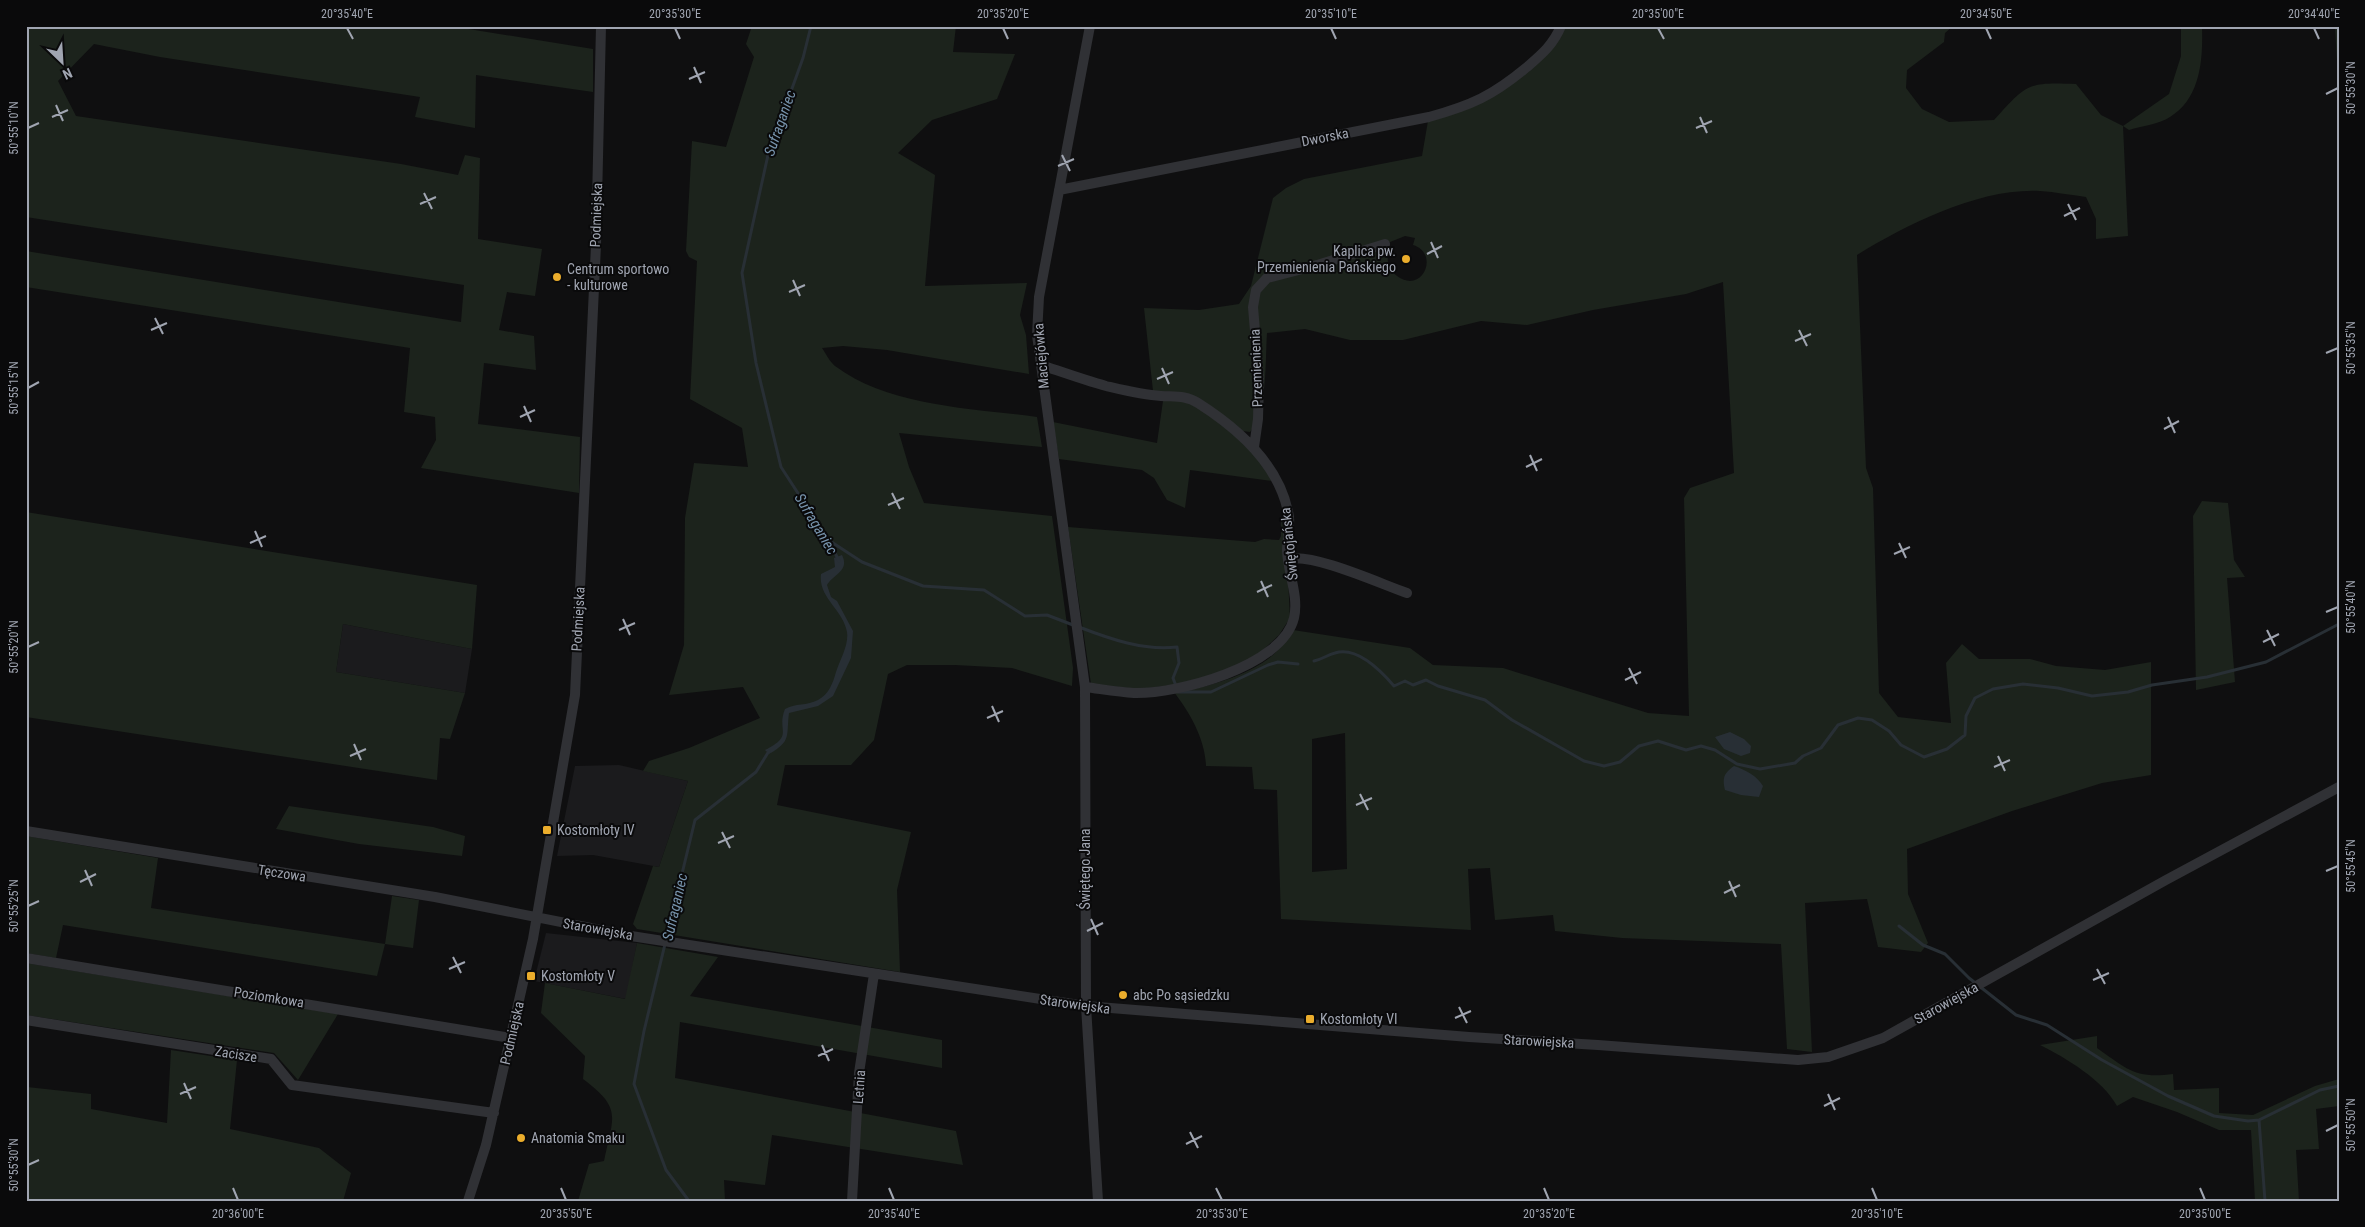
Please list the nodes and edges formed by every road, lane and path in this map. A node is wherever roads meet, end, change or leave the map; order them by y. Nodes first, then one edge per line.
1 (601, 26) edge
2 (1090, 26) edge
3 (1561, 26) edge
4 (1059, 190) junction
5 (1385, 244) dead end
6 (1041, 365) junction
7 (1254, 447) junction
8 (1289, 559) junction
9 (1407, 593) dead end
10 (1085, 687) junction
11 (2339, 787) edge
12 (26, 831) edge
13 (537, 918) junction
14 (26, 958) edge
15 (874, 974) junction
16 (1086, 1006) junction
17 (26, 1020) edge
18 (511, 1038) junction
19 (494, 1113) junction
20 (468, 1201) edge
21 (852, 1201) edge
22 (1098, 1201) edge

1 - 13 street, Podmiejska
2 - 4 street, Maciejówka
3 - 4 street, Dworska
4 - 6 street, Maciejówka
5 - 7 street, Przemienienia
6 - 7 street, Świętojańska
6 - 10 street, Maciejówka
7 - 8 street, Świętojańska
8 - 9 street
8 - 10 street, Świętojańska
10 - 16 street, Świętego Jana
11 - 16 street, Starowiejska
12 - 13 street, Tęczowa
13 - 15 street, Starowiejska
13 - 18 street, Podmiejska
14 - 18 street, Poziomkowa
15 - 16 street, Starowiejska
15 - 21 street, Letnia
16 - 22 street, Świętego Jana
17 - 19 street, Zacisze
18 - 19 street, Podmiejska
19 - 20 street, Podmiejska

